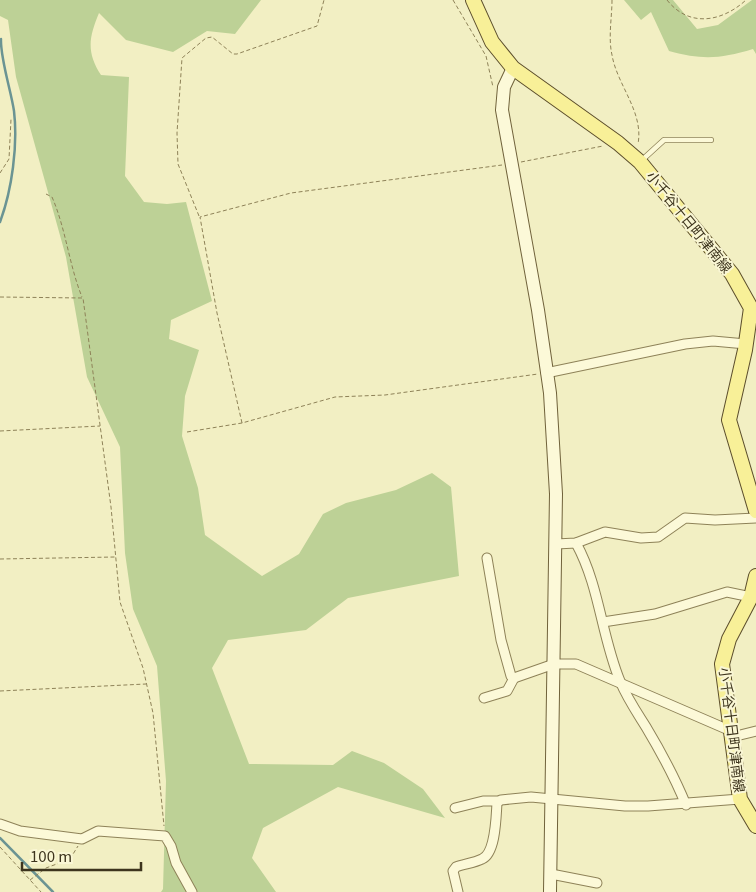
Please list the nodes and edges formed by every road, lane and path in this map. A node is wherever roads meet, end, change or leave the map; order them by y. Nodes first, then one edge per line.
1 (324, 0) edge
2 (453, 0) edge
3 (473, 0) edge
4 (612, 0) edge
5 (667, 0) edge
6 (746, 0) edge
7 (513, 68) junction
8 (503, 98) junction
9 (11, 119) dead end
10 (711, 140) dead end
11 (618, 143) junction
12 (637, 159) junction
13 (511, 164) junction
14 (0, 174) edge
15 (46, 194) dead end
16 (200, 217) junction
17 (0, 296) edge
18 (83, 298) junction
19 (754, 303) edge
20 (749, 349) edge
21 (546, 373) junction
22 (242, 423) junction
23 (101, 426) junction
24 (0, 431) edge
25 (187, 432) dead end
26 (756, 511) edge
27 (756, 518) edge
28 (576, 543) junction
29 (556, 544) junction
30 (116, 557) junction
31 (487, 558) dead end
32 (0, 559) edge
33 (756, 576) edge
34 (751, 597) junction
35 (603, 622) junction
36 (554, 664) junction
37 (514, 678) junction
38 (620, 682) junction
39 (147, 684) junction
40 (0, 691) edge
41 (484, 698) dead end
42 (756, 731) edge
43 (731, 734) junction
44 (552, 799) junction
45 (740, 799) junction
46 (498, 801) junction
47 (686, 805) junction
48 (455, 808) dead end
49 (0, 824) edge
50 (756, 826) edge
51 (165, 836) junction
52 (82, 839) junction
53 (0, 847) edge
54 (551, 874) junction
55 (30, 880) junction
56 (597, 883) dead end
57 (41, 892) edge
58 (192, 892) edge
59 (458, 892) edge
60 (550, 892) edge

1 - 16 path
2 - 8 path
3 - 7 main road, 小千谷十日町津南線
4 - 12 path
5 - 6 path
7 - 8 street
7 - 11 main road, 小千谷十日町津南線
8 - 13 street
9 - 14 path
10 - 12 lane
11 - 12 main road, 小千谷十日町津南線
11 - 13 path
12 - 19 main road, 小千谷十日町津南線
13 - 16 path
13 - 21 street
15 - 18 path
16 - 22 path
17 - 18 path
18 - 23 path
19 - 20 main road, 小千谷十日町津南線
20 - 21 street
20 - 26 main road, 小千谷十日町津南線
21 - 22 path
21 - 29 street
22 - 25 path
23 - 24 path
23 - 30 path
27 - 28 street
28 - 29 street
28 - 35 street
29 - 36 street
30 - 32 path
30 - 39 path
31 - 37 street
33 - 34 main road, 小千谷十日町津南線
34 - 35 street
34 - 43 main road, 小千谷十日町津南線
35 - 38 street
36 - 37 street
36 - 38 street
36 - 44 street
37 - 41 street
38 - 43 street
38 - 47 street
39 - 40 path
39 - 51 path
42 - 43 street
43 - 45 main road, 小千谷十日町津南線
44 - 46 street
44 - 47 street
44 - 54 street
45 - 47 street
45 - 50 main road, 小千谷十日町津南線
46 - 48 street
46 - 59 street
49 - 52 street
51 - 52 street
51 - 58 street
52 - 55 path
53 - 55 path
54 - 56 street
54 - 60 street
55 - 57 path

